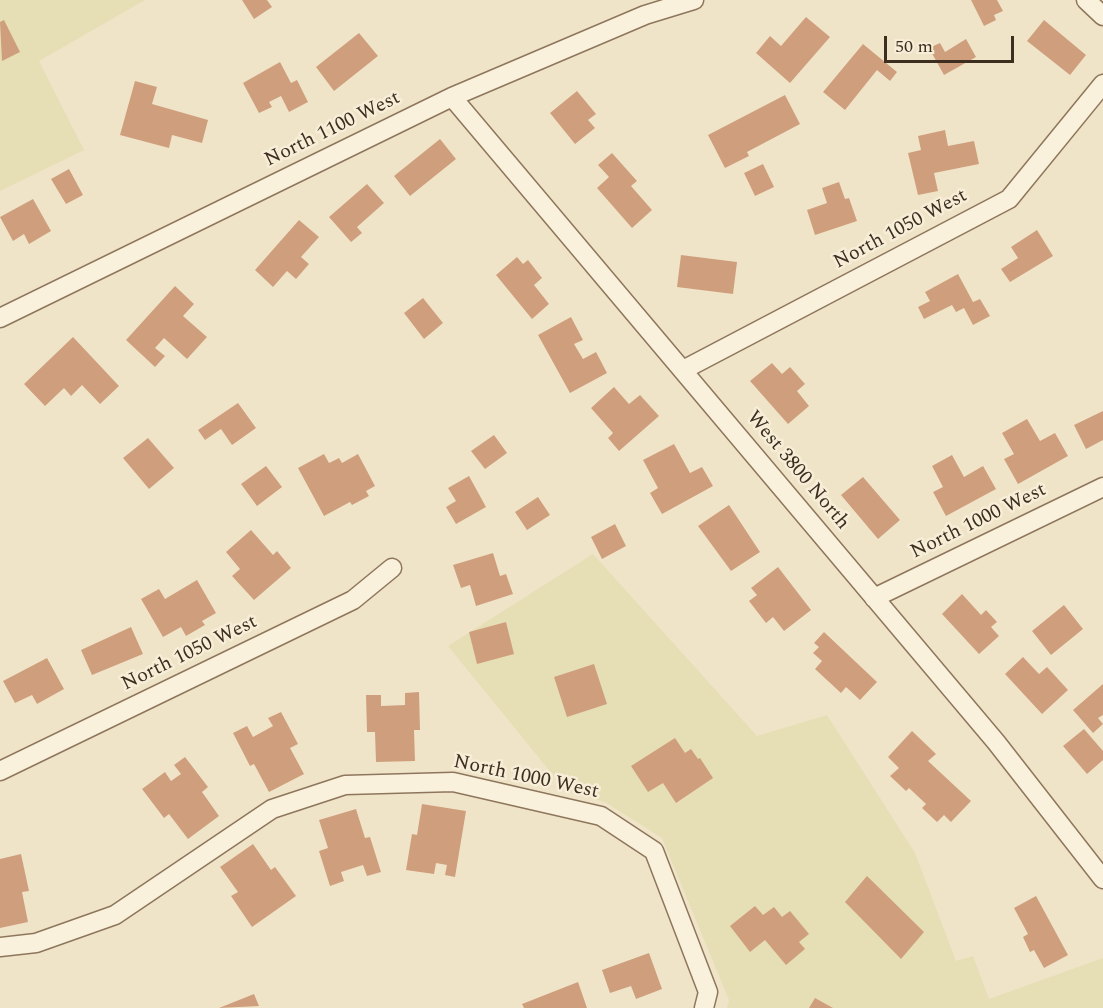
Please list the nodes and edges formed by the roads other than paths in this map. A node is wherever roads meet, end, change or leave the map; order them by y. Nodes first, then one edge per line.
1 (694, 0) edge
2 (1086, 0) edge
3 (1103, 16) edge
4 (1103, 84) edge
5 (452, 97) junction
6 (0, 318) edge
7 (682, 370) junction
8 (1103, 487) edge
9 (392, 568) dead end
10 (874, 598) junction
11 (0, 771) edge
12 (1103, 879) edge
13 (0, 947) edge
14 (704, 1008) edge

1 - 5 street, North 1100 West
2 - 3 street
4 - 7 street, North 1050 West
5 - 6 street, North 1100 West
5 - 7 street, West 3800 North
7 - 10 street, West 3800 North
8 - 10 street, North 1000 West
9 - 11 street, North 1050 West
10 - 12 street, West 3800 North
13 - 14 street, North 1000 West

